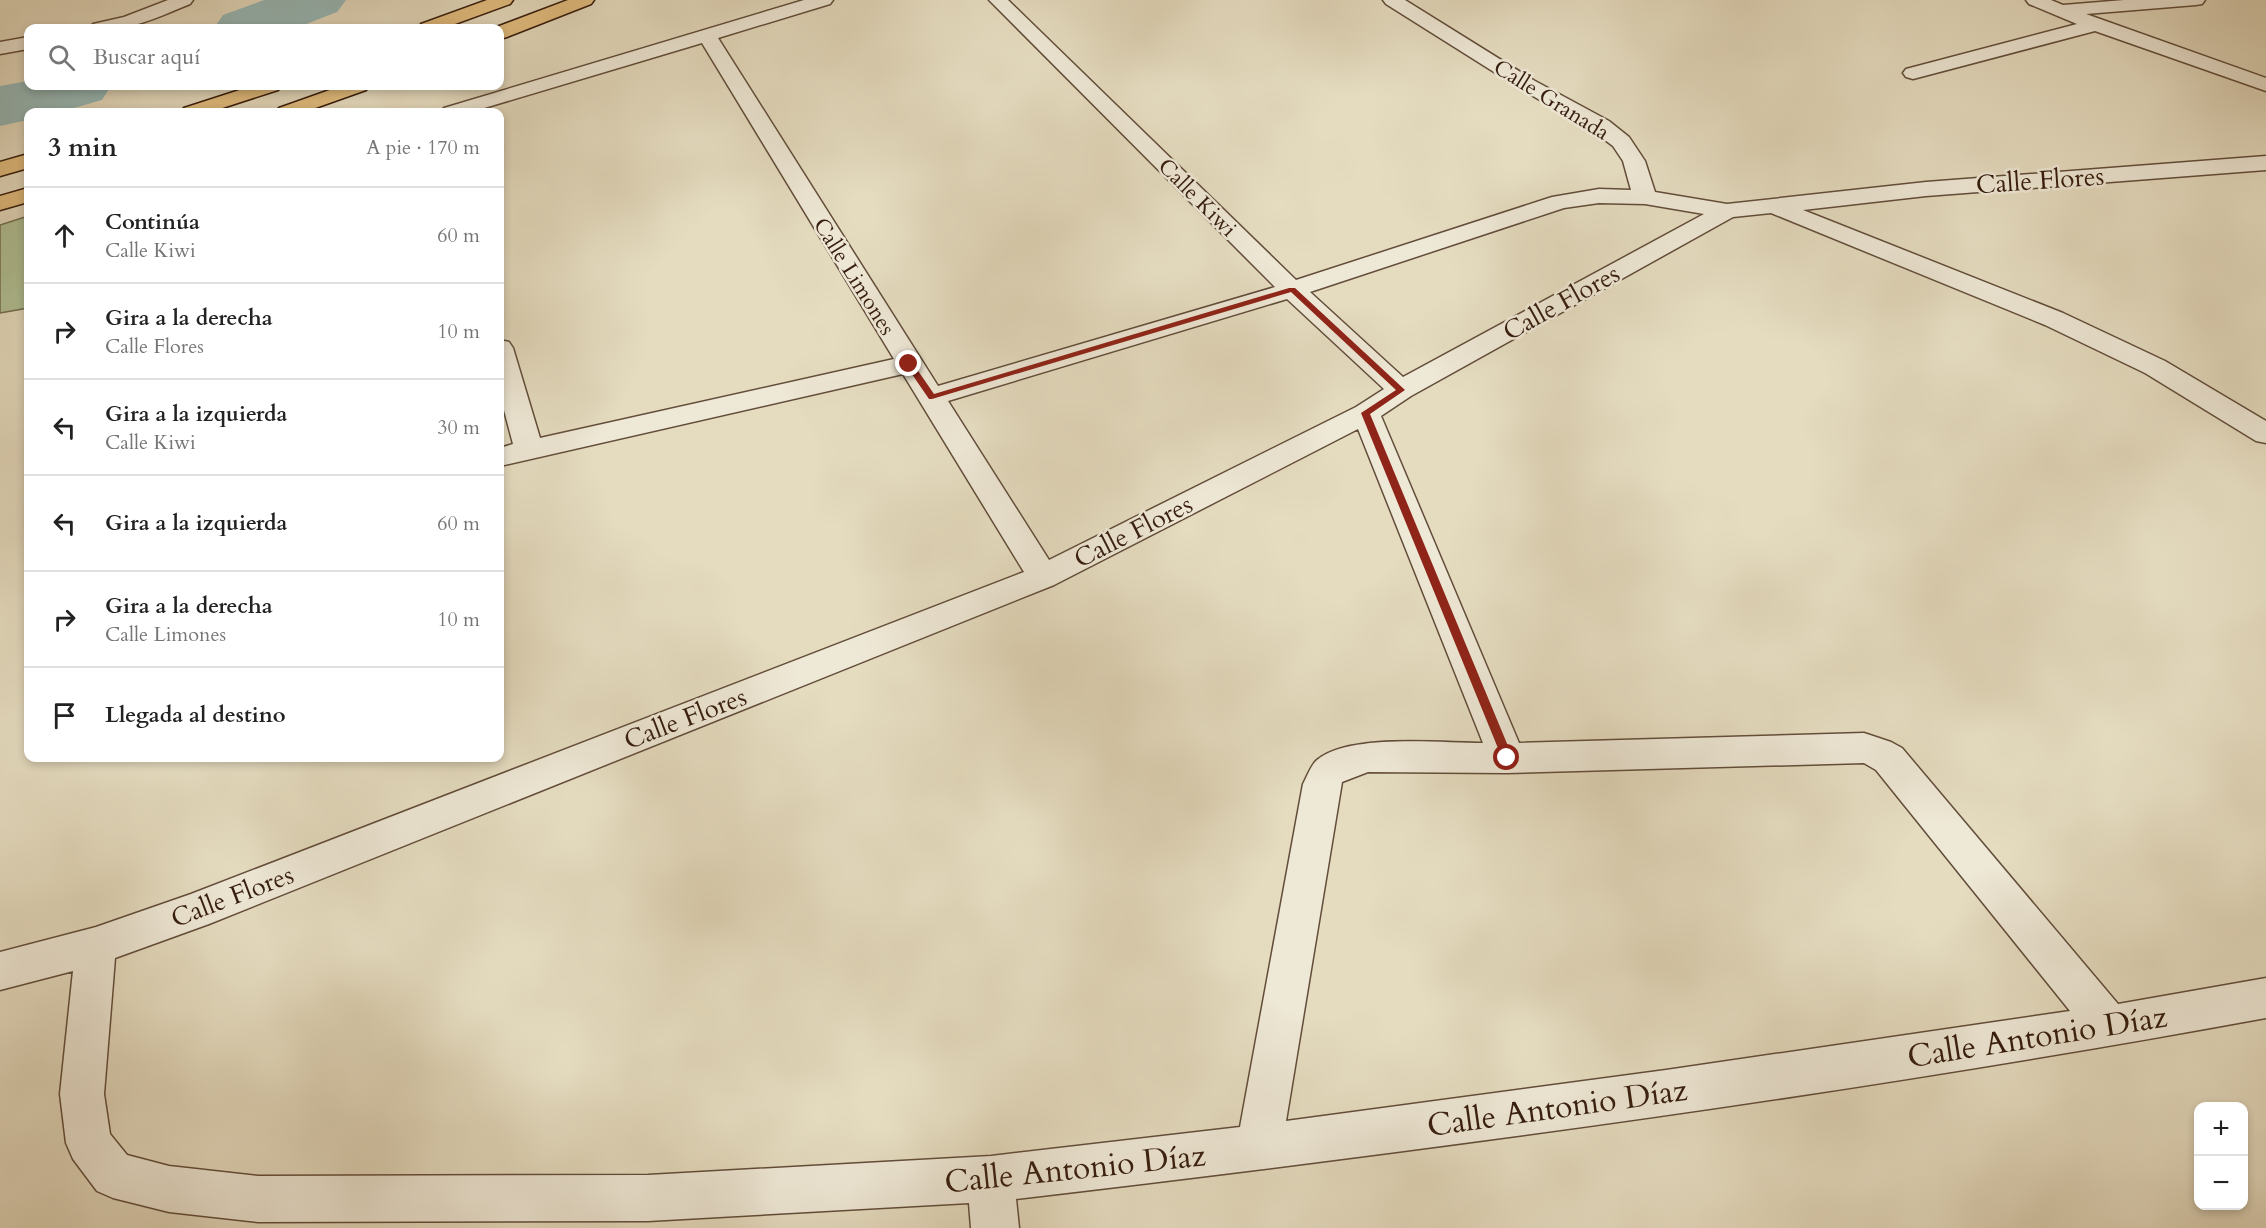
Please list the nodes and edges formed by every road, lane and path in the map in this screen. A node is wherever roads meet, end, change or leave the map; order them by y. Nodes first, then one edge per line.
1 (184, 0) edge
2 (504, 0) edge
3 (585, 0) edge
4 (824, 0) edge
5 (998, 0) edge
6 (1392, 0) edge
7 (2034, 0) edge
8 (2196, 0) edge
9 (2059, 10) junction
10 (119, 24) edge
11 (442, 24) edge
12 (2096, 25) junction
13 (504, 31) edge
14 (707, 36) junction
15 (24, 44) edge
16 (0, 48) edge
17 (1913, 73) dead end
18 (2266, 85) edge
19 (259, 90) edge
20 (348, 90) edge
21 (203, 108) edge
22 (297, 108) edge
23 (464, 108) edge
24 (24, 162) edge
25 (2266, 163) edge
26 (0, 168) edge
27 (24, 196) edge
28 (1645, 197) junction
29 (0, 202) edge
30 (1772, 206) junction
31 (1727, 211) junction
32 (1292, 290) junction
33 (504, 362) edge
34 (909, 364) junction
35 (1401, 390) junction
36 (932, 397) junction
37 (1366, 413) junction
38 (2266, 434) edge
39 (529, 450) junction
40 (504, 456) edge
41 (1043, 577) junction
42 (1507, 758) junction
43 (96, 946) junction
44 (0, 971) edge
45 (2266, 998) edge
46 (2109, 1026) junction
47 (1259, 1148) junction
48 (991, 1179) junction
49 (995, 1228) edge

1 - 10 street
2 - 11 main road
3 - 13 main road
4 - 14 street
5 - 32 street, Calle Kiwi
6 - 28 street, Calle Granada
7 - 9 street
8 - 9 street
9 - 12 street
12 - 17 street
12 - 18 street
14 - 23 street
14 - 34 street, Calle Limones
15 - 16 street
19 - 21 main road
20 - 22 main road
24 - 26 main road
25 - 30 street, Calle Flores
27 - 29 main road
28 - 31 street
28 - 32 street
30 - 31 street, Calle Flores
30 - 38 street
31 - 35 street, Calle Flores
32 - 35 street, Calle Kiwi
32 - 36 street
33 - 39 street
34 - 36 street, Calle Limones
34 - 39 street
35 - 37 street, Calle Flores
36 - 41 street, Calle Limones
37 - 41 street, Calle Flores
37 - 42 street
39 - 40 street
41 - 43 street, Calle Flores
42 - 46 street
42 - 47 street
43 - 44 street, Calle Flores
43 - 48 street, Calle Antonio Díaz
45 - 46 street, Calle Antonio Díaz
46 - 47 street, Calle Antonio Díaz
47 - 48 street, Calle Antonio Díaz
48 - 49 street

